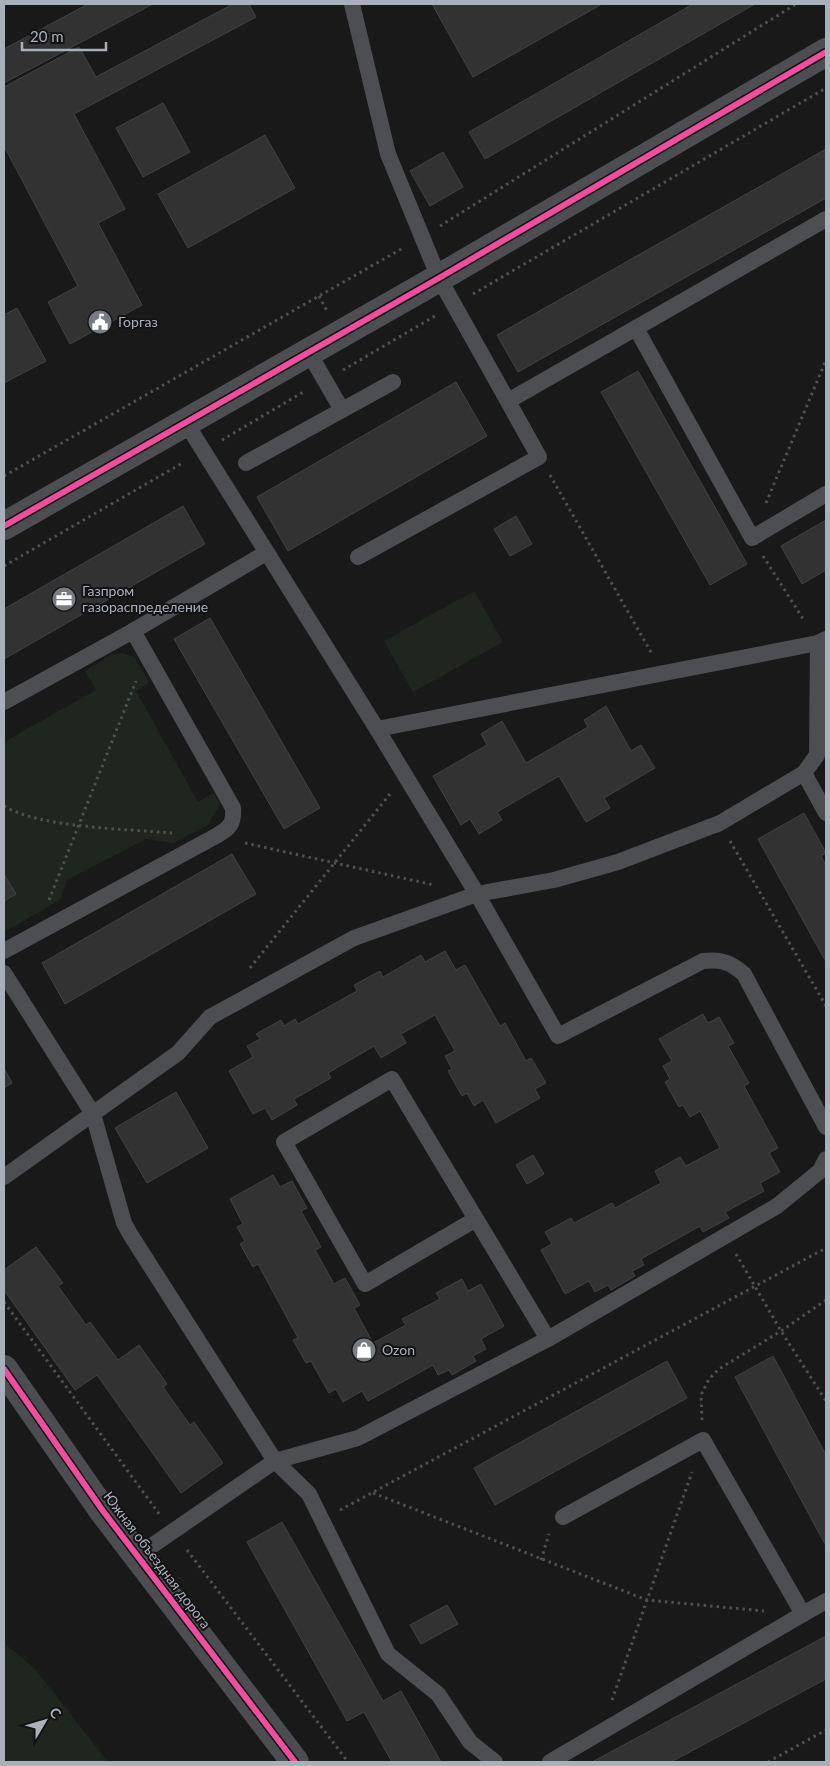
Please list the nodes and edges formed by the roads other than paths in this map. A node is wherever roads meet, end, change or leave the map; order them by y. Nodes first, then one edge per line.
1 (352, 4) edge
2 (826, 52) edge
3 (826, 219) edge
4 (438, 278) junction
5 (636, 328) junction
6 (309, 352) junction
7 (393, 382) dead end
8 (508, 401) junction
9 (342, 410) junction
10 (186, 423) junction
11 (246, 463) dead end
12 (826, 494) edge
13 (4, 526) edge
14 (266, 553) junction
15 (358, 557) dead end
16 (134, 631) junction
17 (822, 641) edge
18 (4, 702) edge
19 (377, 729) junction
20 (804, 773) junction
21 (826, 813) edge
22 (477, 894) junction
23 (4, 951) edge
24 (4, 973) edge
25 (93, 1114) junction
26 (826, 1127) edge
27 (826, 1159) edge
28 (4, 1177) edge
29 (476, 1219) junction
30 (548, 1339) junction
31 (4, 1369) edge
32 (275, 1461) junction
33 (563, 1517) dead end
34 (137, 1556) junction
35 (826, 1601) edge
36 (803, 1614) junction
37 (295, 1762) edge
38 (495, 1762) edge
39 (550, 1762) edge

1 - 4 lane
2 - 4 street
3 - 5 lane
4 - 6 street
4 - 8 lane
5 - 8 lane
5 - 12 lane
6 - 9 lane
6 - 10 street
7 - 9 lane
8 - 15 lane
9 - 11 lane
10 - 13 street
10 - 14 lane
14 - 16 lane
14 - 19 lane
16 - 18 lane
16 - 23 lane
17 - 19 lane
17 - 20 lane
19 - 22 lane
20 - 21 lane
20 - 22 lane
22 - 25 lane
22 - 26 lane
24 - 25 lane
25 - 28 lane
25 - 32 lane
27 - 30 lane
29 - 29 lane
29 - 30 lane
30 - 32 lane
31 - 34 street, Южная объездная дорога
32 - 34 lane
32 - 38 lane
33 - 36 lane
34 - 37 street, Южная объездная дорога
35 - 36 lane
36 - 39 lane

